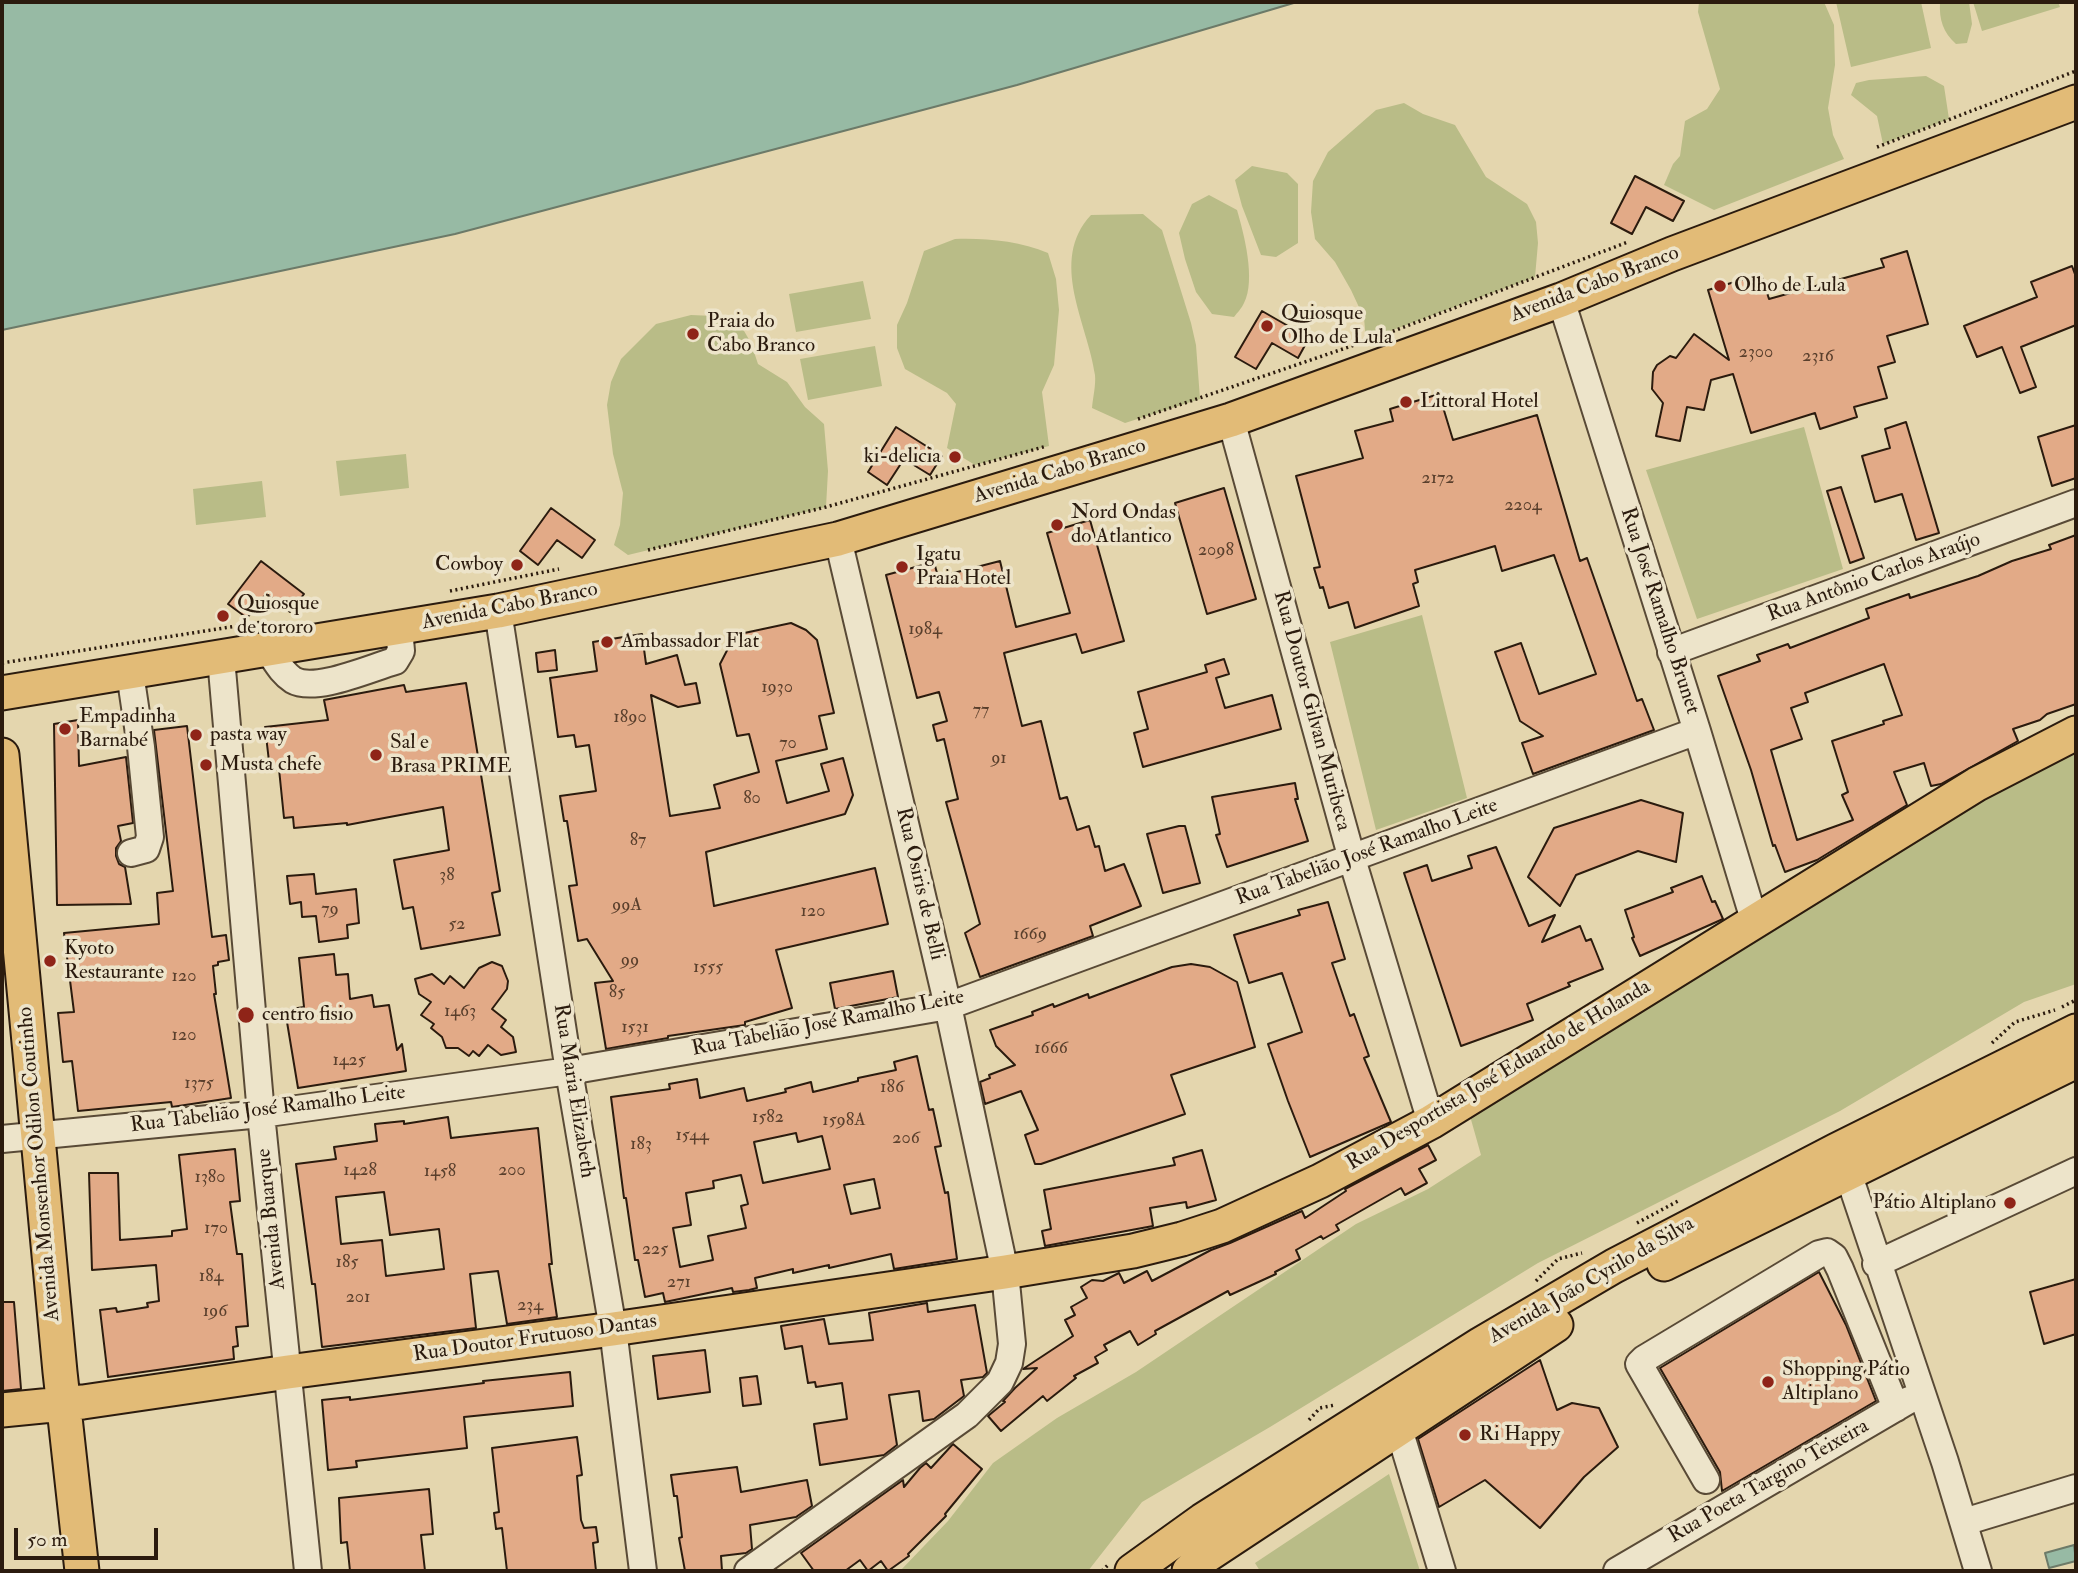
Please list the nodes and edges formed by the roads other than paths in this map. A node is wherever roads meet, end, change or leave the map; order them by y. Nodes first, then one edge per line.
1 (2076, 102) edge
2 (1561, 300) junction
3 (1231, 420) junction
4 (2076, 503) edge
5 (838, 539) junction
6 (498, 611) junction
7 (1671, 652) junction
8 (220, 658) junction
9 (130, 673) junction
10 (2, 693) edge
11 (1697, 731) junction
12 (2076, 733) edge
13 (2, 755) edge
14 (131, 853) dead end
15 (1352, 859) junction
16 (1755, 923) junction
17 (948, 1006) junction
18 (2076, 1031) edge
19 (2076, 1061) edge
20 (569, 1071) junction
21 (261, 1114) junction
22 (1431, 1122) junction
23 (37, 1136) junction
24 (2, 1139) edge
25 (2076, 1171) edge
26 (1847, 1173) junction
27 (1876, 1264) junction
28 (1005, 1272) junction
29 (613, 1329) junction
30 (288, 1372) junction
31 (1920, 1394) junction
32 (64, 1404) junction
33 (1896, 1408) junction
34 (2, 1410) edge
35 (1399, 1429) junction
36 (1706, 1480) dead end
37 (2076, 1488) edge
38 (1964, 1522) junction
39 (82, 1571) edge
40 (309, 1571) edge
41 (643, 1571) edge
42 (748, 1571) edge
43 (1132, 1571) edge
44 (1189, 1571) edge
45 (1442, 1571) edge
46 (1617, 1571) edge
47 (1978, 1571) edge

1 - 2 main road, Avenida Cabo Branco
2 - 3 main road, Avenida Cabo Branco
2 - 7 street, Rua José Ramalho Brunet
3 - 5 main road, Avenida Cabo Branco
3 - 15 street, Rua Doutor Gilvan Muribeca
4 - 7 street, Rua Antônio Carlos Araújo
5 - 6 main road, Avenida Cabo Branco
5 - 17 street, Rua Osiris de Belli
6 - 8 main road, Avenida Cabo Branco
6 - 20 street, Rua Maria Elizabeth
7 - 11 street, Rua José Ramalho Brunet
8 - 9 main road, Avenida Cabo Branco
8 - 21 street, Avenida Buarque
9 - 10 main road, Avenida Cabo Branco
9 - 14 street
11 - 15 street, Rua Tabelião José Ramalho Leite
11 - 16 street, Rua José Ramalho Brunet
12 - 16 main road, Rua Desportista José Eduardo de Holanda
13 - 23 main road, Avenida Monsenhor Odilon Coutinho
15 - 17 street, Rua Tabelião José Ramalho Leite
15 - 22 street, Rua Doutor Gilvan Muribeca
16 - 22 main road, Rua Desportista José Eduardo de Holanda
17 - 20 street, Rua Tabelião José Ramalho Leite
17 - 28 street, Rua Osiris de Belli
18 - 43 main road, Avenida João Cyrilo da Silva
19 - 26 main road, Avenida João Cyrilo da Silva
20 - 21 street, Rua Tabelião José Ramalho Leite
20 - 29 street, Rua Maria Elizabeth
21 - 23 street, Rua Tabelião José Ramalho Leite
21 - 30 street, Avenida Buarque
22 - 28 main road, Rua Desportista José Eduardo de Holanda
23 - 24 street, Rua Tabelião José Ramalho Leite
23 - 32 main road, Avenida Monsenhor Odilon Coutinho
25 - 27 street
26 - 27 street
26 - 35 main road, Avenida João Cyrilo da Silva
27 - 31 street
28 - 29 main road, Rua Doutor Frutuoso Dantas
28 - 42 street
29 - 30 main road, Rua Doutor Frutuoso Dantas
29 - 41 street, Rua Maria Elizabeth
30 - 32 main road, Rua Doutor Frutuoso Dantas
30 - 40 street, Avenida Buarque
31 - 33 street, Rua Poeta Targino Teixeira
31 - 38 street
32 - 34 main road, Rua Doutor Frutuoso Dantas
32 - 39 main road, Avenida Monsenhor Odilon Coutinho
33 - 36 street
33 - 46 street, Rua Poeta Targino Teixeira
35 - 44 main road, Avenida João Cyrilo da Silva
35 - 45 street
37 - 38 street
38 - 47 street

